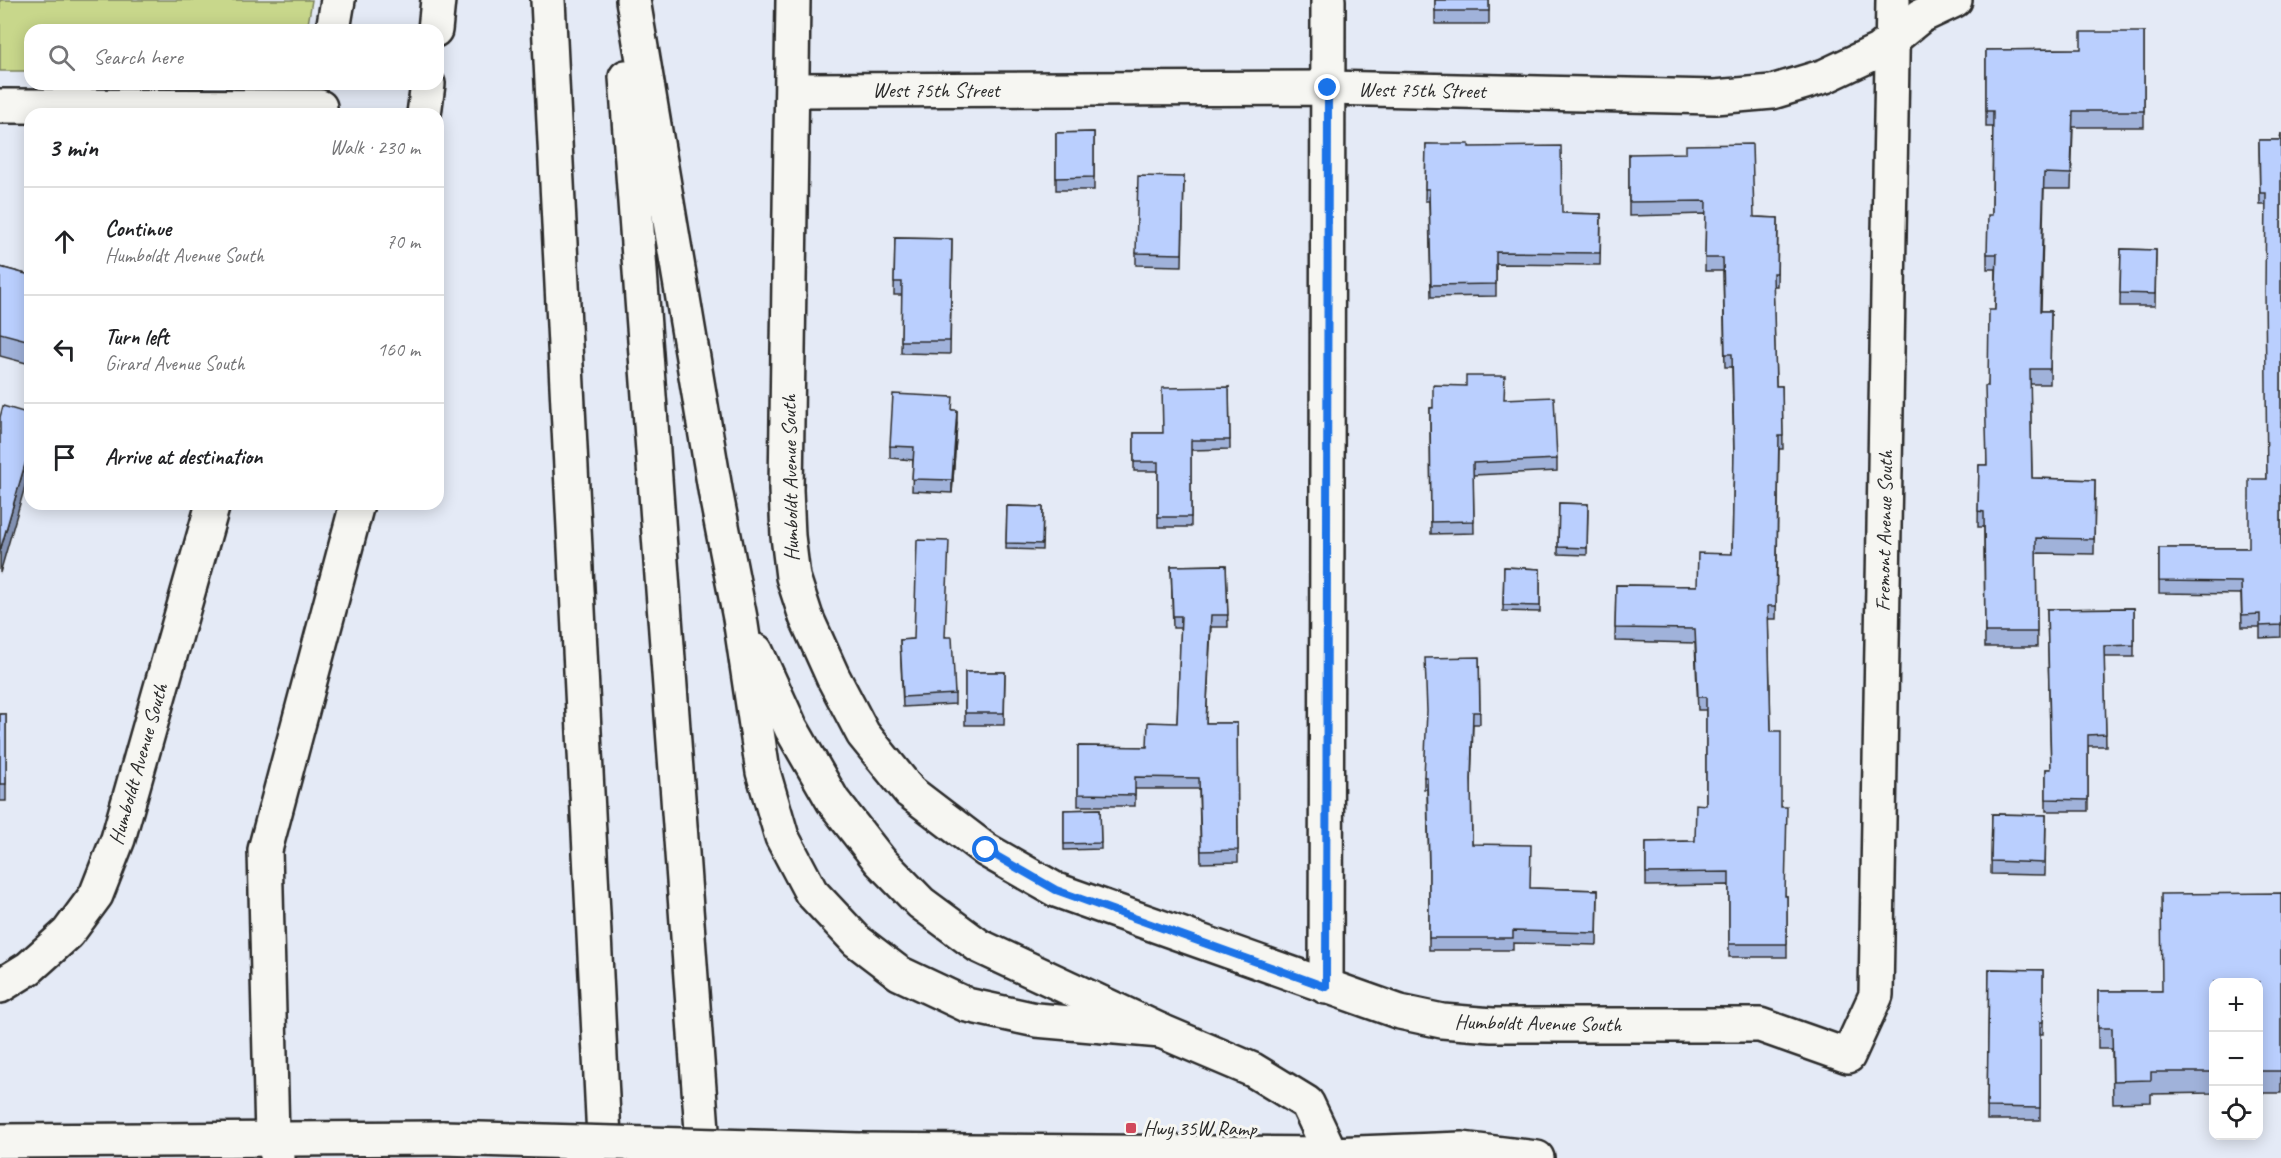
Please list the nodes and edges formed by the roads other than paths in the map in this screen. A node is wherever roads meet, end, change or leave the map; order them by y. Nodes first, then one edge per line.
1 (338, 0) edge
2 (438, 0) edge
3 (548, 0) edge
4 (621, 0) edge
5 (633, 0) edge
6 (793, 0) edge
7 (1328, 0) edge
8 (1893, 0) edge
9 (1954, 0) edge
10 (334, 24) edge
11 (436, 24) edge
12 (1893, 38) junction
13 (1328, 88) junction
14 (427, 90) edge
15 (793, 90) junction
16 (320, 102) edge
17 (0, 106) edge
18 (425, 108) edge
19 (211, 510) edge
20 (355, 510) edge
21 (740, 618) junction
22 (0, 986) edge
23 (1326, 987) junction
24 (1161, 1031) junction
25 (1848, 1056) joint
26 (0, 1141) edge
27 (275, 1148) edge
28 (1331, 1156) edge
29 (605, 1158) edge
30 (704, 1158) edge
31 (1537, 1158) edge

1 - 10 main road
2 - 11 main road
3 - 29 main road
4 - 30 main road
5 - 21 main road
6 - 15 main road, Humboldt Avenue South
7 - 13 main road
8 - 12 main road, Fremont Avenue South
9 - 12 main road, West 75th Street
12 - 13 main road, West 75th Street
12 - 25 main road, Fremont Avenue South
13 - 15 main road, West 75th Street
13 - 23 main road
14 - 18 main road
15 - 23 main road, Humboldt Avenue South
16 - 17 main road
19 - 22 main road, Humboldt Avenue South
20 - 27 main road
21 - 24 main road
21 - 24 main road
23 - 25 main road, Humboldt Avenue South
24 - 28 main road
26 - 27 main road
27 - 28 main road, bridge
28 - 31 main road

